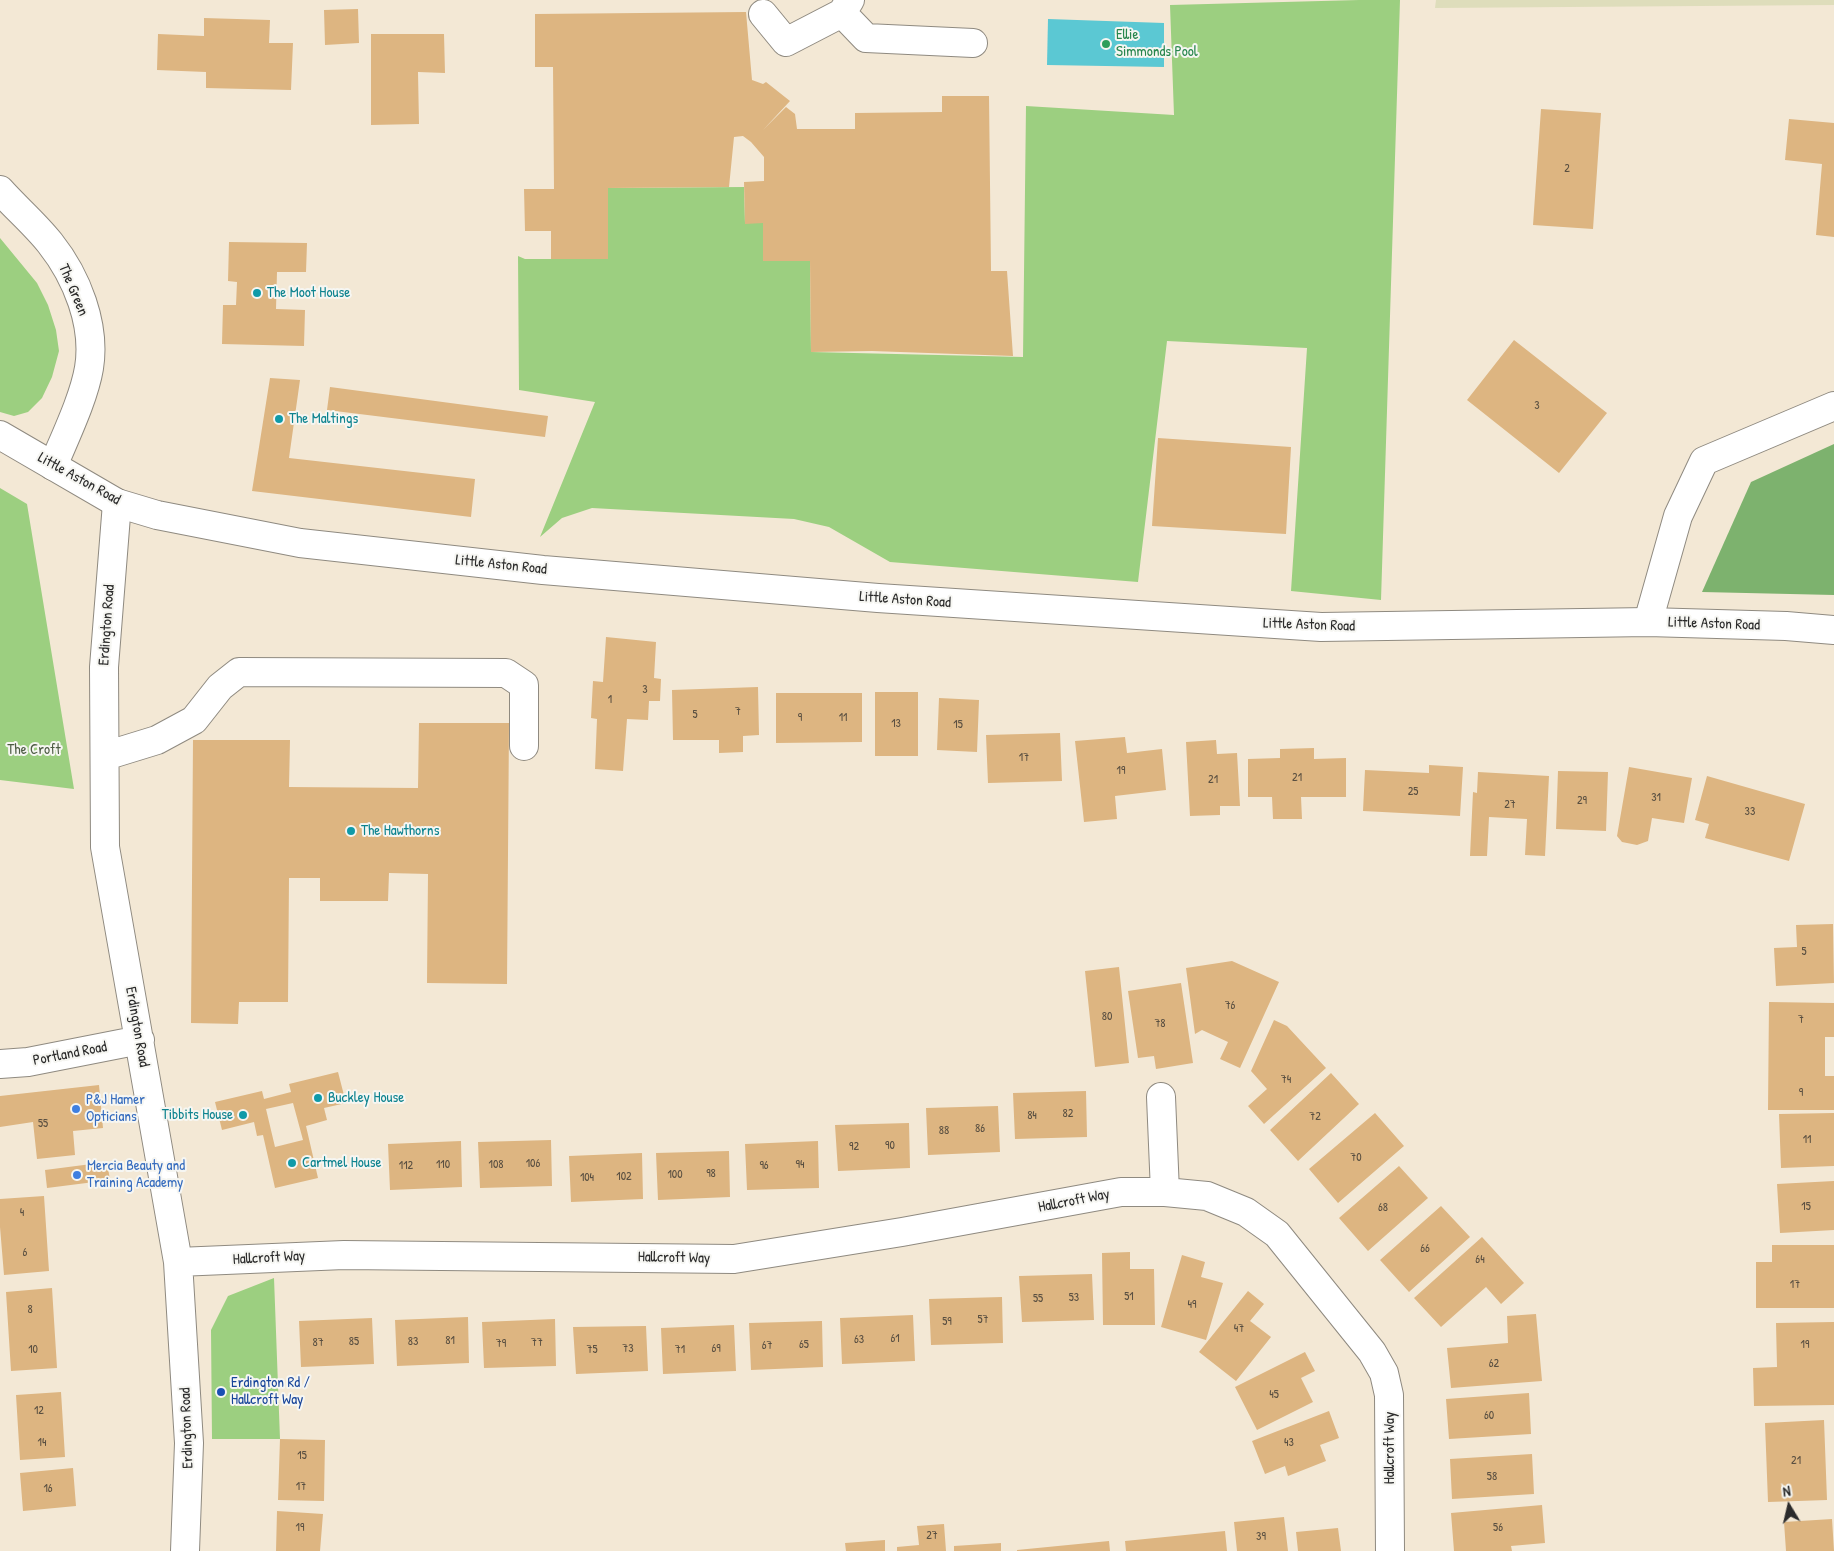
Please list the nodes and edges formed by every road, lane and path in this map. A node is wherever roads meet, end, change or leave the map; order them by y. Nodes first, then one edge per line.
1 (846, 6) edge
2 (763, 14) dead end
3 (973, 43) dead end
4 (0, 190) edge
5 (1834, 406) edge
6 (0, 435) edge
7 (53, 466) junction
8 (117, 503) junction
9 (1648, 622) junction
10 (1834, 630) edge
11 (524, 746) dead end
12 (105, 756) junction
13 (140, 1040) junction
14 (0, 1064) edge
15 (1161, 1097) dead end
16 (1165, 1192) junction
17 (178, 1262) junction
18 (185, 1551) edge
19 (1390, 1551) edge

1 - 2 street
1 - 3 street
4 - 7 street, The Green
5 - 9 street
6 - 7 street, Little Aston Road
7 - 8 street, Little Aston Road
8 - 9 street, Little Aston Road
8 - 12 street, Erdington Road
9 - 10 street, Little Aston Road
11 - 12 street
12 - 13 street, Erdington Road
13 - 14 street, Portland Road
13 - 17 street, Erdington Road
15 - 16 street
16 - 17 street, Hallcroft Way
16 - 19 street, Hallcroft Way
17 - 18 street, Erdington Road

